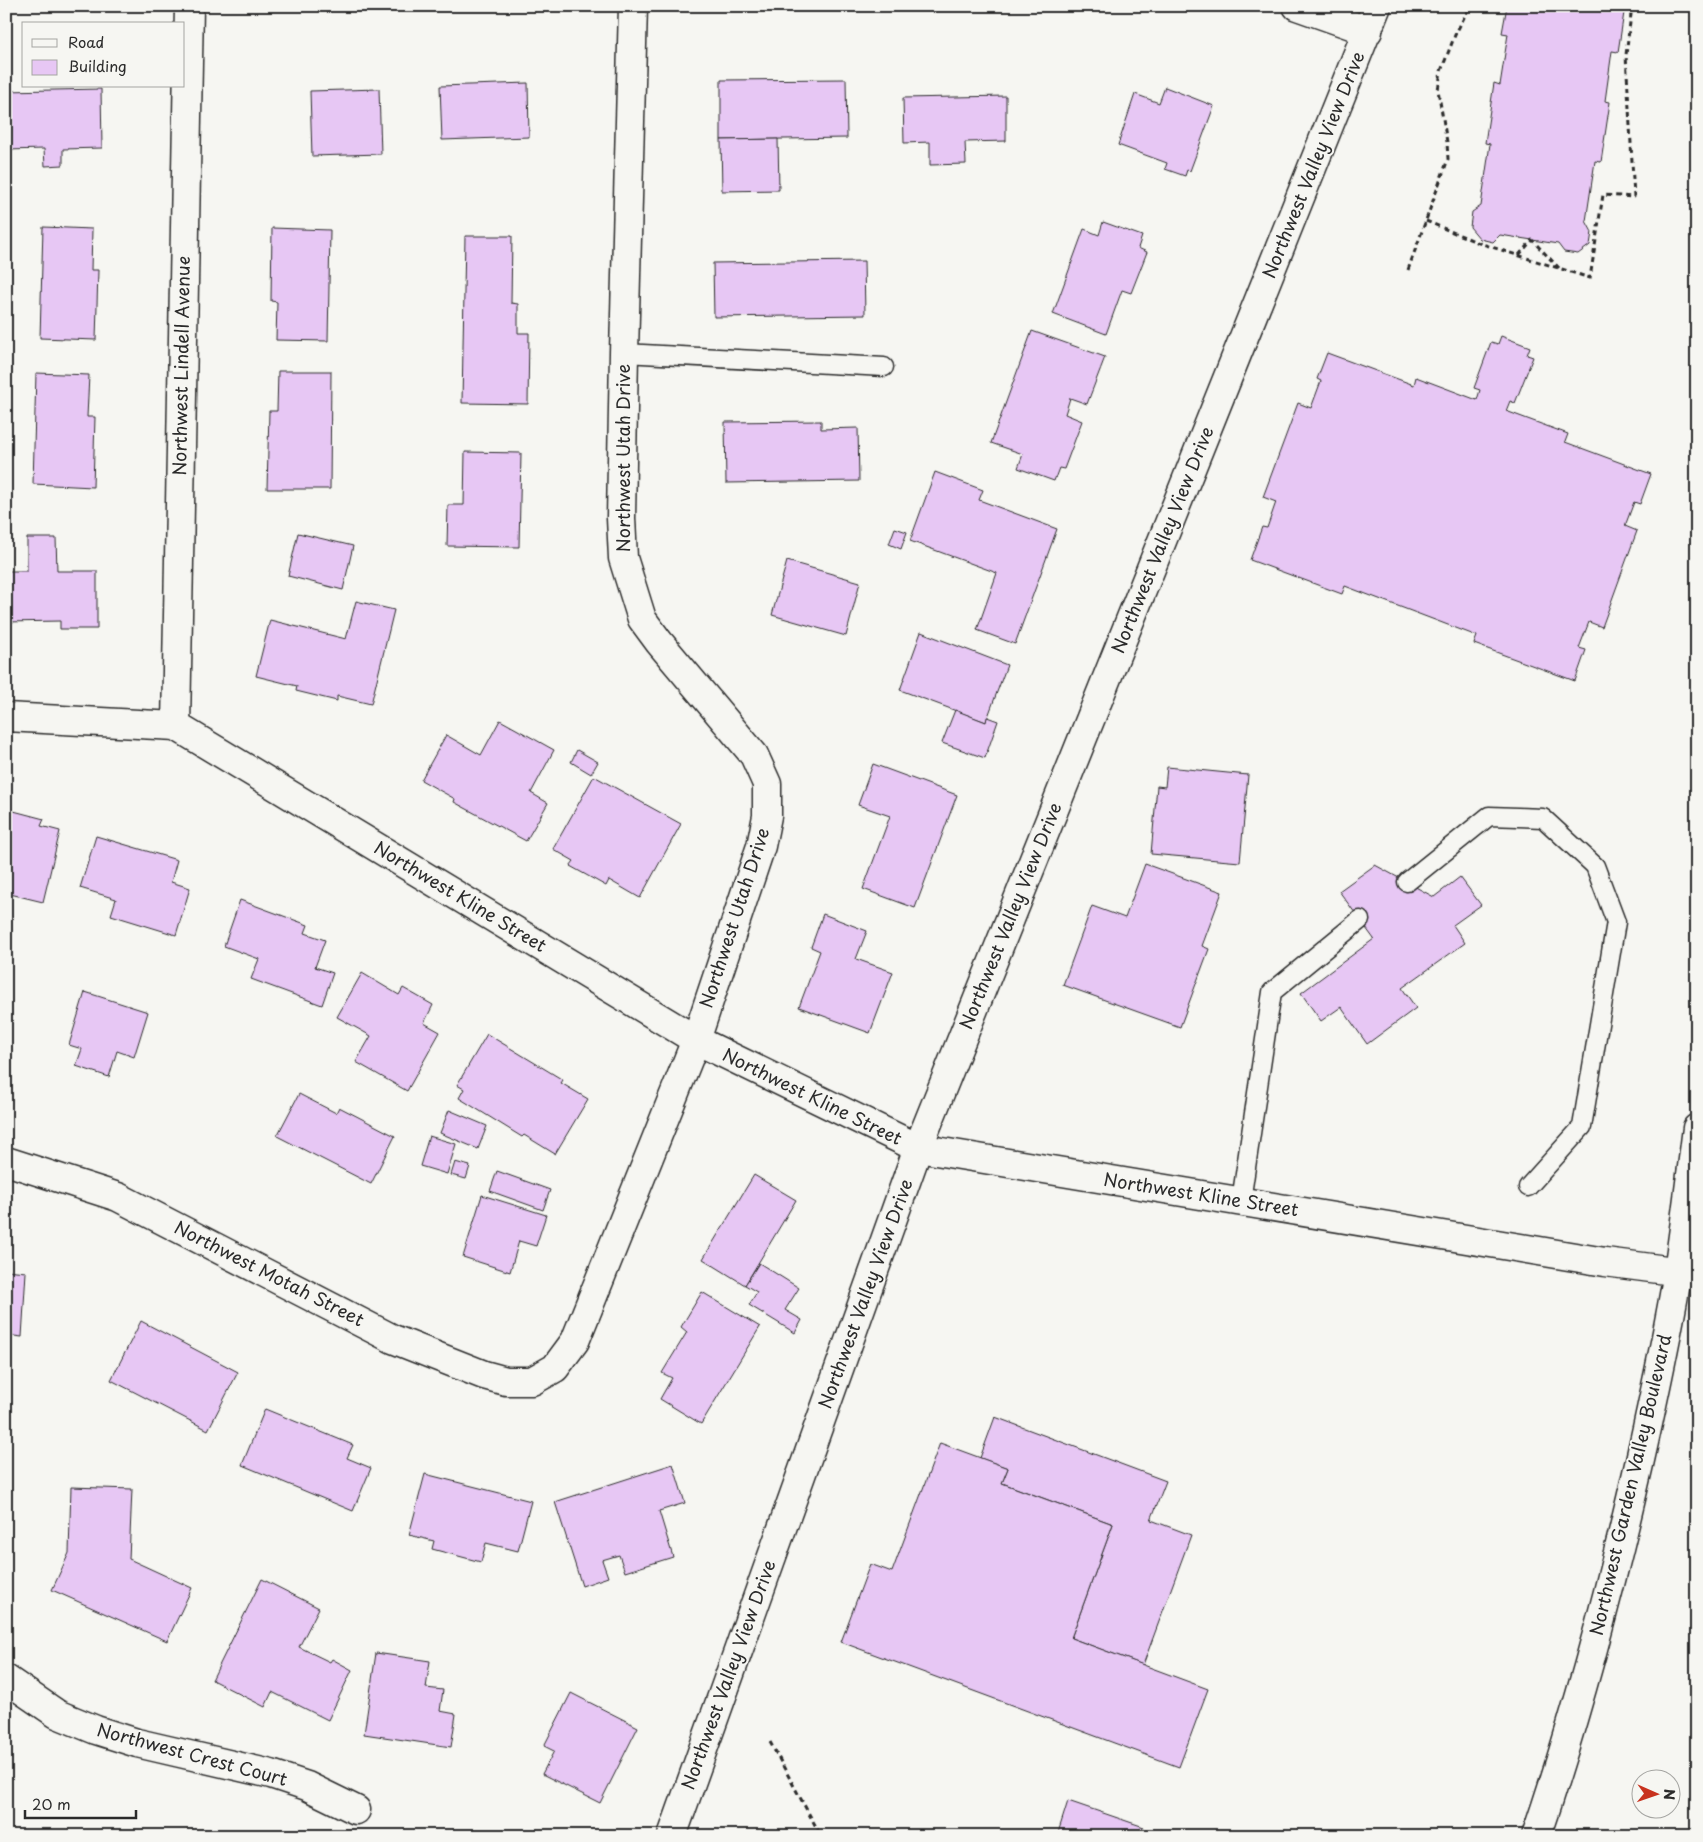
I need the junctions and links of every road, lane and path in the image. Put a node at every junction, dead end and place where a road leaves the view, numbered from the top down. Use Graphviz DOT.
graph roads {
  1 [pos="189,6"];
  2 [pos="633,6"];
  3 [pos="1297,6"];
  4 [pos="1470,6"];
  5 [pos="1632,6"];
  6 [pos="1372,19"];
  7 [pos="1426,221"];
  8 [pos="1519,255"];
  9 [pos="1559,268"];
  10 [pos="1408,270"];
  11 [pos="624,353"];
  12 [pos="884,367"];
  13 [pos="6,717"];
  14 [pos="176,726"];
  15 [pos="1407,882"];
  16 [pos="1360,920"];
  17 [pos="696,1040"];
  18 [pos="1697,1128"];
  19 [pos="918,1148"];
  20 [pos="6,1161"];
  21 [pos="1528,1187"];
  22 [pos="1241,1201"];
  23 [pos="1687,1273"];
  24 [pos="532,1381"];
  25 [pos="6,1679"];
  26 [pos="770,1742"];
  27 [pos="356,1810"];
  28 [pos="672,1836"];
  29 [pos="821,1836"];
  30 [pos="1536,1836"];
  1 -- 14 [label="street, Northwest Lindell Avenue"];
  2 -- 11 [label="street, Northwest Utah Drive"];
  3 -- 6 [label="street"];
  4 -- 7 [label="path"];
  5 -- 9 [label="path"];
  6 -- 19 [label="street, Northwest Valley View Drive"];
  7 -- 8 [label="path"];
  7 -- 10 [label="path"];
  8 -- 9 [label="path"];
  8 -- 9 [label="path"];
  11 -- 12 [label="lane"];
  11 -- 17 [label="street, Northwest Utah Drive"];
  13 -- 14 [label="street, Northwest Kline Street"];
  14 -- 17 [label="street, Northwest Kline Street"];
  15 -- 21 [label="lane"];
  16 -- 22 [label="lane"];
  17 -- 19 [label="street, Northwest Kline Street"];
  17 -- 24 [label="street, Northwest Utah Drive"];
  18 -- 23 [label="street, Northwest Garden Valley Boulevard"];
  19 -- 22 [label="street, Northwest Kline Street"];
  19 -- 28 [label="street, Northwest Valley View Drive"];
  20 -- 24 [label="street, Northwest Motah Street"];
  22 -- 23 [label="street, Northwest Kline Street"];
  23 -- 30 [label="street, Northwest Garden Valley Boulevard"];
  25 -- 27 [label="street, Northwest Crest Court"];
  26 -- 29 [label="path"];
}
